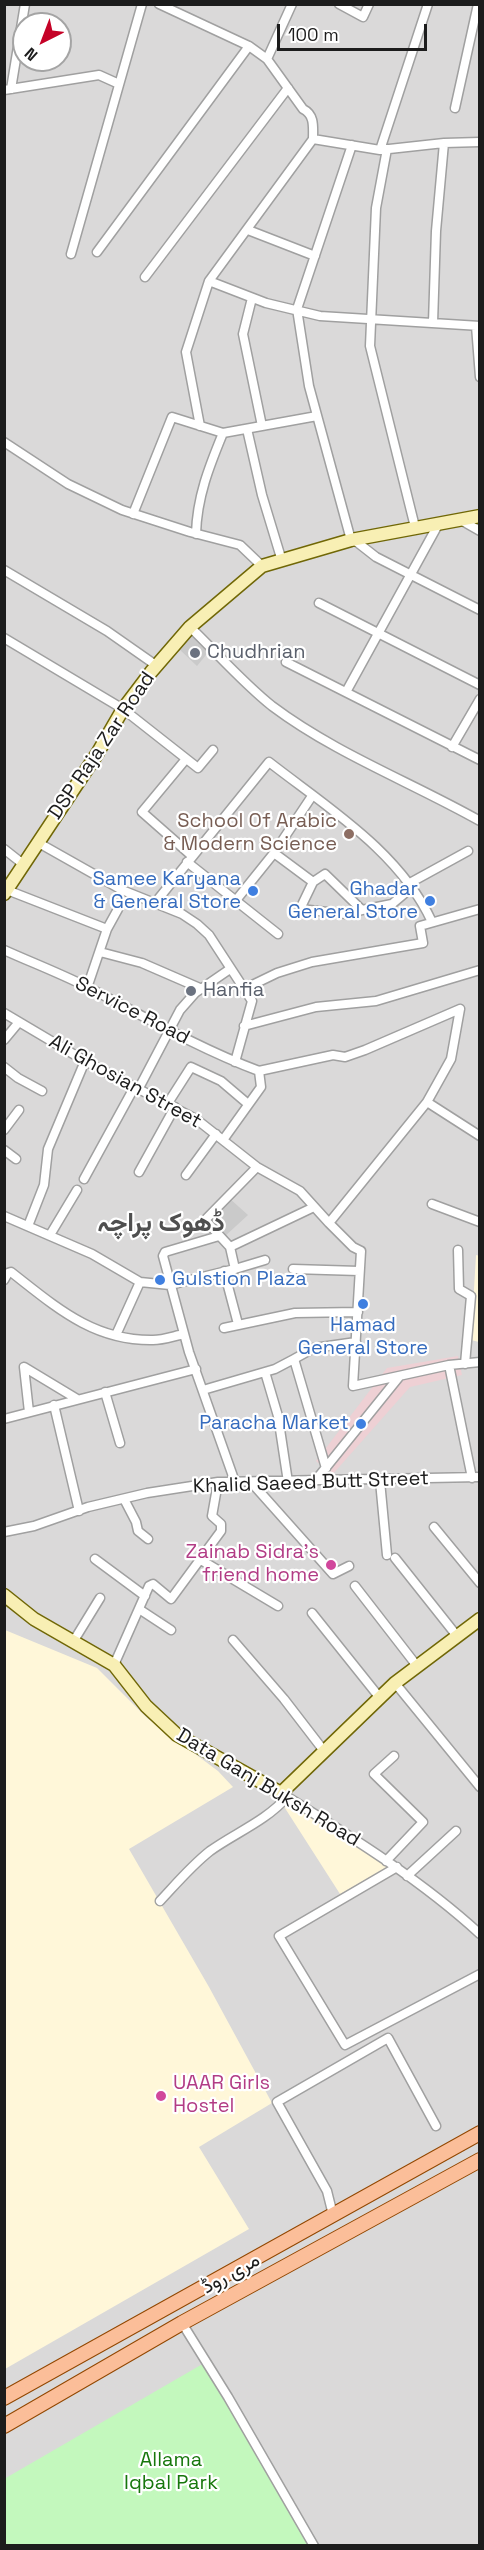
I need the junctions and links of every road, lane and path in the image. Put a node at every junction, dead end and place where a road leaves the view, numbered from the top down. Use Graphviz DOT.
graph roads {
  1 [pos="25,4"];
  2 [pos="142,4"];
  3 [pos="159,4"];
  4 [pos="292,4"];
  5 [pos="339,4"];
  6 [pos="369,4"];
  7 [pos="428,4"];
  8 [pos="478,4"];
  9 [pos="249,46"];
  10 [pos="267,59"];
  11 [pos="119,84"];
  12 [pos="288,88"];
  13 [pos="8,90"];
  14 [pos="455,108"];
  15 [pos="313,139"];
  16 [pos="480,142"];
  17 [pos="444,143"];
  18 [pos="352,145"];
  19 [pos="384,149"];
  20 [pos="248,230"];
  21 [pos="98,252"];
  22 [pos="71,254"];
  23 [pos="315,256"];
  24 [pos="145,277"];
  25 [pos="209,281"];
  26 [pos="252,298"];
  27 [pos="297,309"];
  28 [pos="372,319"];
  29 [pos="433,323"];
  30 [pos="478,326"];
  31 [pos="480,377"];
  32 [pos="317,416"];
  33 [pos="200,426"];
  34 [pos="262,426"];
  35 [pos="247,429"];
  36 [pos="223,434"];
  37 [pos="4,442"];
  38 [pos="133,514"];
  39 [pos="480,516"];
  40 [pos="459,519"];
  41 [pos="439,523"];
  42 [pos="415,527"];
  43 [pos="480,531"];
  44 [pos="195,534"];
  45 [pos="352,539"];
  46 [pos="282,561"];
  47 [pos="262,566"];
  48 [pos="4,570"];
  49 [pos="411,575"];
  50 [pos="319,603"];
  51 [pos="480,610"];
  52 [pos="190,627"];
  53 [pos="380,633"];
  54 [pos="4,638"];
  55 [pos="286,662"];
  56 [pos="157,666"];
  57 [pos="480,685"];
  58 [pos="346,692"];
  59 [pos="480,699"];
  60 [pos="123,709"];
  61 [pos="452,747"];
  62 [pos="213,750"];
  63 [pos="186,759"];
  64 [pos="480,760"];
  65 [pos="312,796"];
  66 [pos="480,821"];
  67 [pos="37,842"];
  68 [pos="4,849"];
  69 [pos="468,851"];
  70 [pos="274,853"];
  71 [pos="190,859"];
  72 [pos="23,864"];
  73 [pos="314,882"];
  74 [pos="410,886"];
  75 [pos="6,892"];
  76 [pos="237,899"];
  77 [pos="155,903"];
  78 [pos="118,909"];
  79 [pos="480,909"];
  80 [pos="362,910"];
  81 [pos="432,922"];
  82 [pos="107,929"];
  83 [pos="278,934"];
  84 [pos="4,950"];
  85 [pos="100,952"];
  86 [pos="230,969"];
  87 [pos="480,970"];
  88 [pos="87,988"];
  89 [pos="202,989"];
  90 [pos="244,989"];
  91 [pos="4,1013"];
  92 [pos="19,1022"];
  93 [pos="244,1026"];
  94 [pos="169,1029"];
  95 [pos="4,1040"];
  96 [pos="85,1061"];
  97 [pos="235,1062"];
  98 [pos="4,1067"];
  99 [pos="259,1071"];
  100 [pos="137,1087"];
  101 [pos="42,1091"];
  102 [pos="427,1102"];
  103 [pos="248,1104"];
  104 [pos="172,1105"];
  105 [pos="19,1110"];
  106 [pos="4,1130"];
  107 [pos="480,1136"];
  108 [pos="220,1137"];
  109 [pos="4,1150"];
  110 [pos="16,1159"];
  111 [pos="257,1167"];
  112 [pos="139,1172"];
  113 [pos="186,1176"];
  114 [pos="84,1179"];
  115 [pos="77,1190"];
  116 [pos="432,1204"];
  117 [pos="314,1207"];
  118 [pos="4,1216"];
  119 [pos="480,1222"];
  120 [pos="328,1223"];
  121 [pos="28,1226"];
  122 [pos="50,1235"];
  123 [pos="219,1236"];
  124 [pos="230,1247"];
  125 [pos="458,1250"];
  126 [pos="265,1260"];
  127 [pos="235,1269"];
  128 [pos="293,1269"];
  129 [pos="224,1270"];
  130 [pos="359,1271"];
  131 [pos="4,1280"];
  132 [pos="140,1282"];
  133 [pos="170,1286"];
  134 [pos="357,1312"];
  135 [pos="238,1324"];
  136 [pos="224,1328"];
  137 [pos="184,1334"];
  138 [pos="116,1335"];
  139 [pos="356,1342"];
  140 [pos="294,1359"];
  141 [pos="480,1362"];
  142 [pos="465,1364"];
  143 [pos="449,1365"];
  144 [pos="196,1369"];
  145 [pos="265,1372"];
  146 [pos="399,1377"];
  147 [pos="203,1390"];
  148 [pos="105,1392"];
  149 [pos="76,1399"];
  150 [pos="54,1405"];
  151 [pos="29,1412"];
  152 [pos="4,1419"];
  153 [pos="120,1443"];
  154 [pos="326,1468"];
  155 [pos="476,1478"];
  156 [pos="315,1481"];
  157 [pos="380,1481"];
  158 [pos="218,1482"];
  159 [pos="235,1482"];
  160 [pos="251,1482"];
  161 [pos="288,1482"];
  162 [pos="124,1499"];
  163 [pos="79,1510"];
  164 [pos="434,1527"];
  165 [pos="4,1533"];
  166 [pos="148,1539"];
  167 [pos="95,1559"];
  168 [pos="201,1560"];
  169 [pos="349,1566"];
  170 [pos="480,1583"];
  171 [pos="355,1586"];
  172 [pos="4,1595"];
  173 [pos="145,1596"];
  174 [pos="100,1598"];
  175 [pos="278,1606"];
  176 [pos="139,1609"];
  177 [pos="312,1613"];
  178 [pos="480,1619"];
  179 [pos="171,1630"];
  180 [pos="457,1636"];
  181 [pos="233,1640"];
  182 [pos="73,1642"];
  183 [pos="114,1665"];
  184 [pos="417,1666"];
  185 [pos="395,1683"];
  186 [pos="380,1698"];
  187 [pos="324,1751"];
  188 [pos="394,1756"];
  189 [pos="480,1787"];
  190 [pos="284,1795"];
  191 [pos="456,1832"];
  192 [pos="386,1861"];
  193 [pos="397,1867"];
  194 [pos="407,1876"];
  195 [pos="160,1901"];
  196 [pos="480,1935"];
  197 [pos="480,1974"];
  198 [pos="436,2126"];
  199 [pos="480,2133"];
  200 [pos="480,2160"];
  201 [pos="333,2215"];
  202 [pos="182,2324"];
  203 [pos="4,2398"];
  204 [pos="4,2426"];
  205 [pos="314,2546"];
  1 -- 13 [label="street"];
  2 -- 11 [label="street"];
  3 -- 9 [label="street"];
  4 -- 10 [label="street"];
  5 -- 6 [label="street"];
  7 -- 19 [label="street"];
  8 -- 14 [label="street"];
  9 -- 10 [label="street"];
  9 -- 21 [label="street"];
  10 -- 12 [label="street"];
  11 -- 13 [label="street"];
  11 -- 22 [label="street"];
  12 -- 15 [label="street"];
  12 -- 24 [label="street"];
  15 -- 18 [label="street"];
  15 -- 20 [label="street"];
  16 -- 17 [label="street"];
  17 -- 19 [label="street"];
  17 -- 29 [label="street"];
  18 -- 19 [label="street"];
  18 -- 23 [label="street"];
  19 -- 28 [label="street"];
  20 -- 23 [label="street"];
  20 -- 25 [label="street"];
  23 -- 27 [label="street"];
  25 -- 26 [label="street"];
  25 -- 33 [label="street"];
  26 -- 27 [label="street"];
  26 -- 34 [label="street"];
  27 -- 28 [label="street"];
  27 -- 32 [label="street"];
  28 -- 29 [label="street"];
  28 -- 42 [label="street"];
  29 -- 30 [label="street"];
  30 -- 31 [label="street"];
  32 -- 34 [label="street"];
  32 -- 45 [label="street"];
  33 -- 36 [label="street"];
  33 -- 38 [label="street"];
  34 -- 35 [label="street"];
  35 -- 36 [label="street"];
  35 -- 46 [label="street"];
  36 -- 44 [label="street"];
  37 -- 38 [label="street"];
  38 -- 44 [label="street"];
  39 -- 40 [label="street, DSP Raja Zar Road"];
  40 -- 41 [label="street, DSP Raja Zar Road"];
  40 -- 43 [label="street"];
  41 -- 42 [label="street, DSP Raja Zar Road"];
  41 -- 49 [label="street"];
  42 -- 45 [label="street, DSP Raja Zar Road"];
  44 -- 47 [label="street"];
  45 -- 46 [label="street, DSP Raja Zar Road"];
  45 -- 49 [label="street"];
  46 -- 47 [label="street, DSP Raja Zar Road"];
  47 -- 52 [label="street, DSP Raja Zar Road"];
  48 -- 56 [label="street"];
  49 -- 51 [label="street"];
  49 -- 53 [label="street"];
  50 -- 53 [label="street"];
  52 -- 56 [label="street, DSP Raja Zar Road"];
  52 -- 66 [label="street"];
  53 -- 57 [label="street"];
  53 -- 58 [label="street"];
  54 -- 60 [label="street"];
  55 -- 58 [label="street"];
  56 -- 60 [label="street, DSP Raja Zar Road"];
  58 -- 61 [label="street"];
  59 -- 61 [label="street"];
  60 -- 63 [label="street"];
  60 -- 67 [label="street, DSP Raja Zar Road"];
  61 -- 64 [label="street"];
  62 -- 63 [label="street"];
  63 -- 71 [label="street"];
  65 -- 70 [label="street"];
  65 -- 71 [label="street"];
  65 -- 74 [label="street"];
  67 -- 72 [label="street, DSP Raja Zar Road"];
  67 -- 77 [label="street"];
  68 -- 72 [label="street"];
  69 -- 74 [label="street"];
  70 -- 73 [label="street"];
  70 -- 76 [label="street"];
  71 -- 76 [label="street"];
  71 -- 77 [label="street"];
  72 -- 75 [label="street, DSP Raja Zar Road"];
  73 -- 80 [label="street"];
  73 -- 80 [label="street"];
  74 -- 80 [label="street"];
  74 -- 81 [label="street"];
  75 -- 82 [label="street"];
  76 -- 83 [label="street"];
  77 -- 86 [label="street"];
  78 -- 82 [label="street"];
  79 -- 81 [label="street"];
  81 -- 90 [label="street"];
  82 -- 85 [label="street"];
  84 -- 88 [label="street, Service Road"];
  85 -- 88 [label="street"];
  85 -- 89 [label="street"];
  86 -- 89 [label="street"];
  86 -- 90 [label="street"];
  87 -- 93 [label="street"];
  88 -- 94 [label="street, Service Road"];
  89 -- 94 [label="street"];
  90 -- 93 [label="street"];
  91 -- 92 [label="street, Ali Ghosian Street"];
  92 -- 95 [label="street"];
  92 -- 96 [label="street, Ali Ghosian Street"];
  93 -- 97 [label="street"];
  94 -- 97 [label="street, Service Road"];
  94 -- 100 [label="street"];
  96 -- 100 [label="street, Ali Ghosian Street"];
  96 -- 121 [label="street"];
  97 -- 99 [label="street, Service Road"];
  98 -- 101 [label="street"];
  99 -- 102 [label="street"];
  99 -- 103 [label="street"];
  100 -- 104 [label="street, Ali Ghosian Street"];
  100 -- 114 [label="street"];
  102 -- 107 [label="street"];
  102 -- 120 [label="street"];
  103 -- 104 [label="street"];
  103 -- 108 [label="street"];
  104 -- 108 [label="street, Ali Ghosian Street"];
  104 -- 112 [label="street"];
  105 -- 106 [label="street"];
  108 -- 111 [label="street, Ali Ghosian Street"];
  108 -- 113 [label="street"];
  109 -- 110 [label="street"];
  111 -- 117 [label="street, Ali Ghosian Street"];
  111 -- 123 [label="street"];
  115 -- 122 [label="street"];
  116 -- 119 [label="street"];
  117 -- 120 [label="street, Ali Ghosian Street"];
  117 -- 124 [label="street"];
  118 -- 121 [label="street"];
  120 -- 130 [label="street, Ali Ghosian Street"];
  121 -- 122 [label="street"];
  122 -- 132 [label="street"];
  123 -- 124 [label="street"];
  123 -- 133 [label="street"];
  124 -- 127 [label="street"];
  125 -- 142 [label="street"];
  126 -- 127 [label="street"];
  127 -- 129 [label="street"];
  128 -- 130 [label="street"];
  129 -- 133 [label="street"];
  129 -- 135 [label="street"];
  130 -- 134 [label="street, Ali Ghosian Street"];
  131 -- 138 [label="street"];
  132 -- 133 [label="street"];
  132 -- 138 [label="street"];
  133 -- 137 [label="street"];
  134 -- 135 [label="street"];
  134 -- 139 [label="street, Ali Ghosian Street"];
  135 -- 136 [label="street"];
  137 -- 138 [label="street"];
  137 -- 144 [label="street"];
  139 -- 140 [label="street"];
  139 -- 146 [label="street, Ali Ghosian Street"];
  140 -- 145 [label="street"];
  140 -- 154 [label="street"];
  141 -- 142 [label="street"];
  142 -- 143 [label="street"];
  143 -- 146 [label="street"];
  143 -- 155 [label="street"];
  144 -- 147 [label="street"];
  144 -- 148 [label="street"];
  145 -- 147 [label="street"];
  145 -- 161 [label="street"];
  146 -- 154 [label="street"];
  147 -- 159 [label="street"];
  148 -- 149 [label="street"];
  148 -- 153 [label="street"];
  149 -- 150 [label="street"];
  149 -- 151 [label="street"];
  150 -- 151 [label="street"];
  150 -- 163 [label="street"];
  151 -- 152 [label="street"];
  154 -- 156 [label="street"];
  155 -- 157 [label="street, Khalid Saeed Butt Street"];
  156 -- 157 [label="street, Khalid Saeed Butt Street"];
  156 -- 161 [label="street, Khalid Saeed Butt Street"];
  157 -- 180 [label="street"];
  158 -- 159 [label="street, Khalid Saeed Butt Street"];
  158 -- 162 [label="street, Khalid Saeed Butt Street"];
  158 -- 168 [label="street"];
  159 -- 160 [label="street, Khalid Saeed Butt Street"];
  160 -- 161 [label="street, Khalid Saeed Butt Street"];
  160 -- 169 [label="street"];
  162 -- 163 [label="street, Khalid Saeed Butt Street"];
  162 -- 166 [label="street"];
  163 -- 165 [label="street, Khalid Saeed Butt Street"];
  164 -- 170 [label="street"];
  167 -- 173 [label="street"];
  168 -- 173 [label="street"];
  168 -- 175 [label="street"];
  171 -- 184 [label="street"];
  172 -- 182 [label="street, Data Ganj Buksh Road"];
  173 -- 176 [label="street"];
  174 -- 182 [label="street"];
  176 -- 179 [label="street"];
  176 -- 183 [label="street"];
  177 -- 186 [label="street"];
  178 -- 180 [label="street"];
  180 -- 184 [label="street"];
  181 -- 187 [label="street"];
  182 -- 183 [label="street, Data Ganj Buksh Road"];
  183 -- 190 [label="street, Data Ganj Buksh Road"];
  184 -- 185 [label="street"];
  185 -- 186 [label="street"];
  185 -- 189 [label="street"];
  186 -- 187 [label="street"];
  187 -- 190 [label="street"];
  188 -- 192 [label="street"];
  190 -- 192 [label="street, Data Ganj Buksh Road"];
  190 -- 195 [label="street"];
  191 -- 194 [label="street"];
  192 -- 193 [label="street, Data Ganj Buksh Road"];
  193 -- 194 [label="street, Data Ganj Buksh Road"];
  193 -- 197 [label="street"];
  194 -- 196 [label="street, Data Ganj Buksh Road"];
  198 -- 201 [label="street"];
  199 -- 201 [label="main road, مری روڈ"];
  200 -- 202 [label="main road, مری روڈ"];
  201 -- 203 [label="main road, مری روڈ"];
  202 -- 204 [label="main road, مری روڈ"];
  202 -- 205 [label="street"];
}
